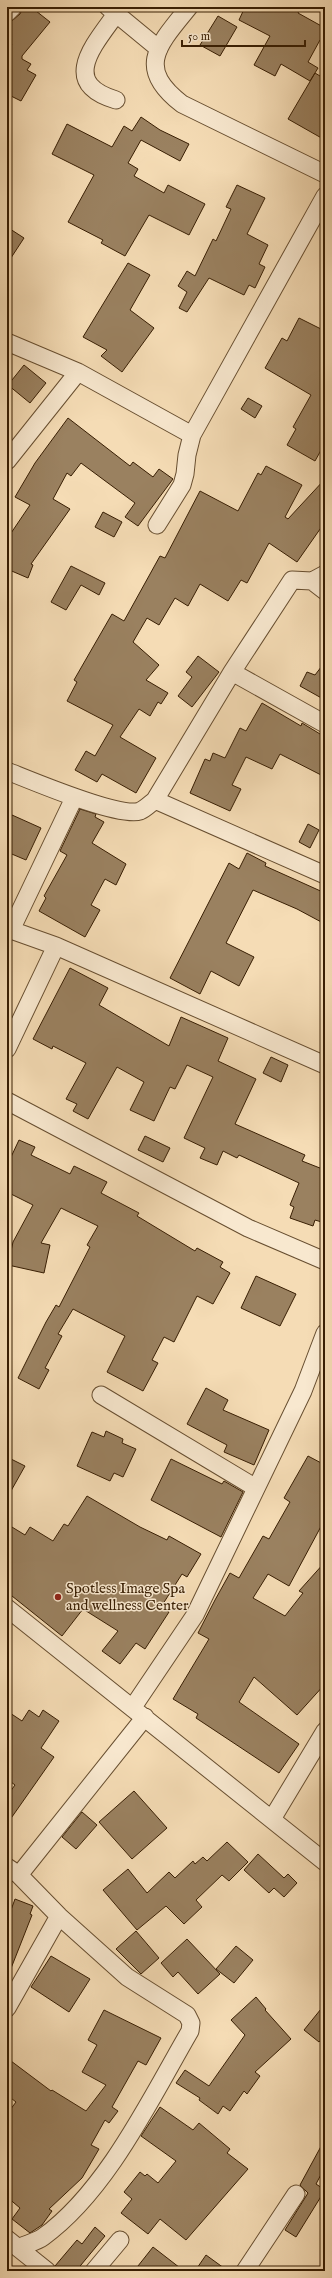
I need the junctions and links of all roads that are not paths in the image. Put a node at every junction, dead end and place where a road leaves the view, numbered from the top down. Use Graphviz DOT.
graph roads {
  1 [pos="13,7"];
  2 [pos="189,7"];
  3 [pos="112,10"];
  4 [pos="7,13"];
  5 [pos="159,48"];
  6 [pos="116,100"];
  7 [pos="325,174"];
  8 [pos="325,196"];
  9 [pos="7,342"];
  10 [pos="78,372"];
  11 [pos="192,435"];
  12 [pos="7,461"];
  13 [pos="157,526"];
  14 [pos="321,582"];
  15 [pos="232,672"];
  16 [pos="325,724"];
  17 [pos="7,771"];
  18 [pos="74,798"];
  19 [pos="155,800"];
  20 [pos="325,875"];
  21 [pos="9,930"];
  22 [pos="56,946"];
  23 [pos="7,1048"];
  24 [pos="325,1065"];
  25 [pos="7,1101"];
  26 [pos="325,1261"];
  27 [pos="325,1333"];
  28 [pos="101,1395"];
  29 [pos="256,1488"];
  30 [pos="7,1608"];
  31 [pos="139,1712"];
  32 [pos="325,1731"];
  33 [pos="272,1819"];
  34 [pos="325,1862"];
  35 [pos="13,1871"];
  36 [pos="59,1916"];
  37 [pos="7,2008"];
  38 [pos="296,2194"];
  39 [pos="120,2240"];
  40 [pos="13,2243"];
  41 [pos="47,2271"];
  42 [pos="94,2271"];
  43 [pos="245,2271"];
  1 -- 4 [label="street"];
  2 -- 5 [label="street"];
  3 -- 5 [label="street"];
  3 -- 6 [label="street"];
  5 -- 7 [label="street"];
  8 -- 11 [label="street"];
  9 -- 10 [label="street"];
  10 -- 11 [label="street"];
  10 -- 12 [label="street"];
  11 -- 13 [label="street"];
  14 -- 15 [label="street"];
  15 -- 16 [label="street"];
  15 -- 19 [label="street"];
  17 -- 18 [label="street"];
  18 -- 19 [label="street"];
  18 -- 21 [label="street"];
  19 -- 20 [label="street"];
  21 -- 22 [label="street"];
  22 -- 23 [label="street"];
  22 -- 24 [label="street"];
  25 -- 26 [label="street"];
  27 -- 29 [label="street"];
  28 -- 29 [label="street"];
  29 -- 31 [label="street"];
  30 -- 31 [label="street"];
  31 -- 33 [label="street"];
  31 -- 35 [label="street"];
  32 -- 33 [label="street"];
  33 -- 34 [label="street"];
  35 -- 36 [label="street"];
  36 -- 37 [label="street"];
  36 -- 40 [label="street"];
  38 -- 43 [label="street"];
  39 -- 42 [label="street"];
  40 -- 41 [label="street"];
}
